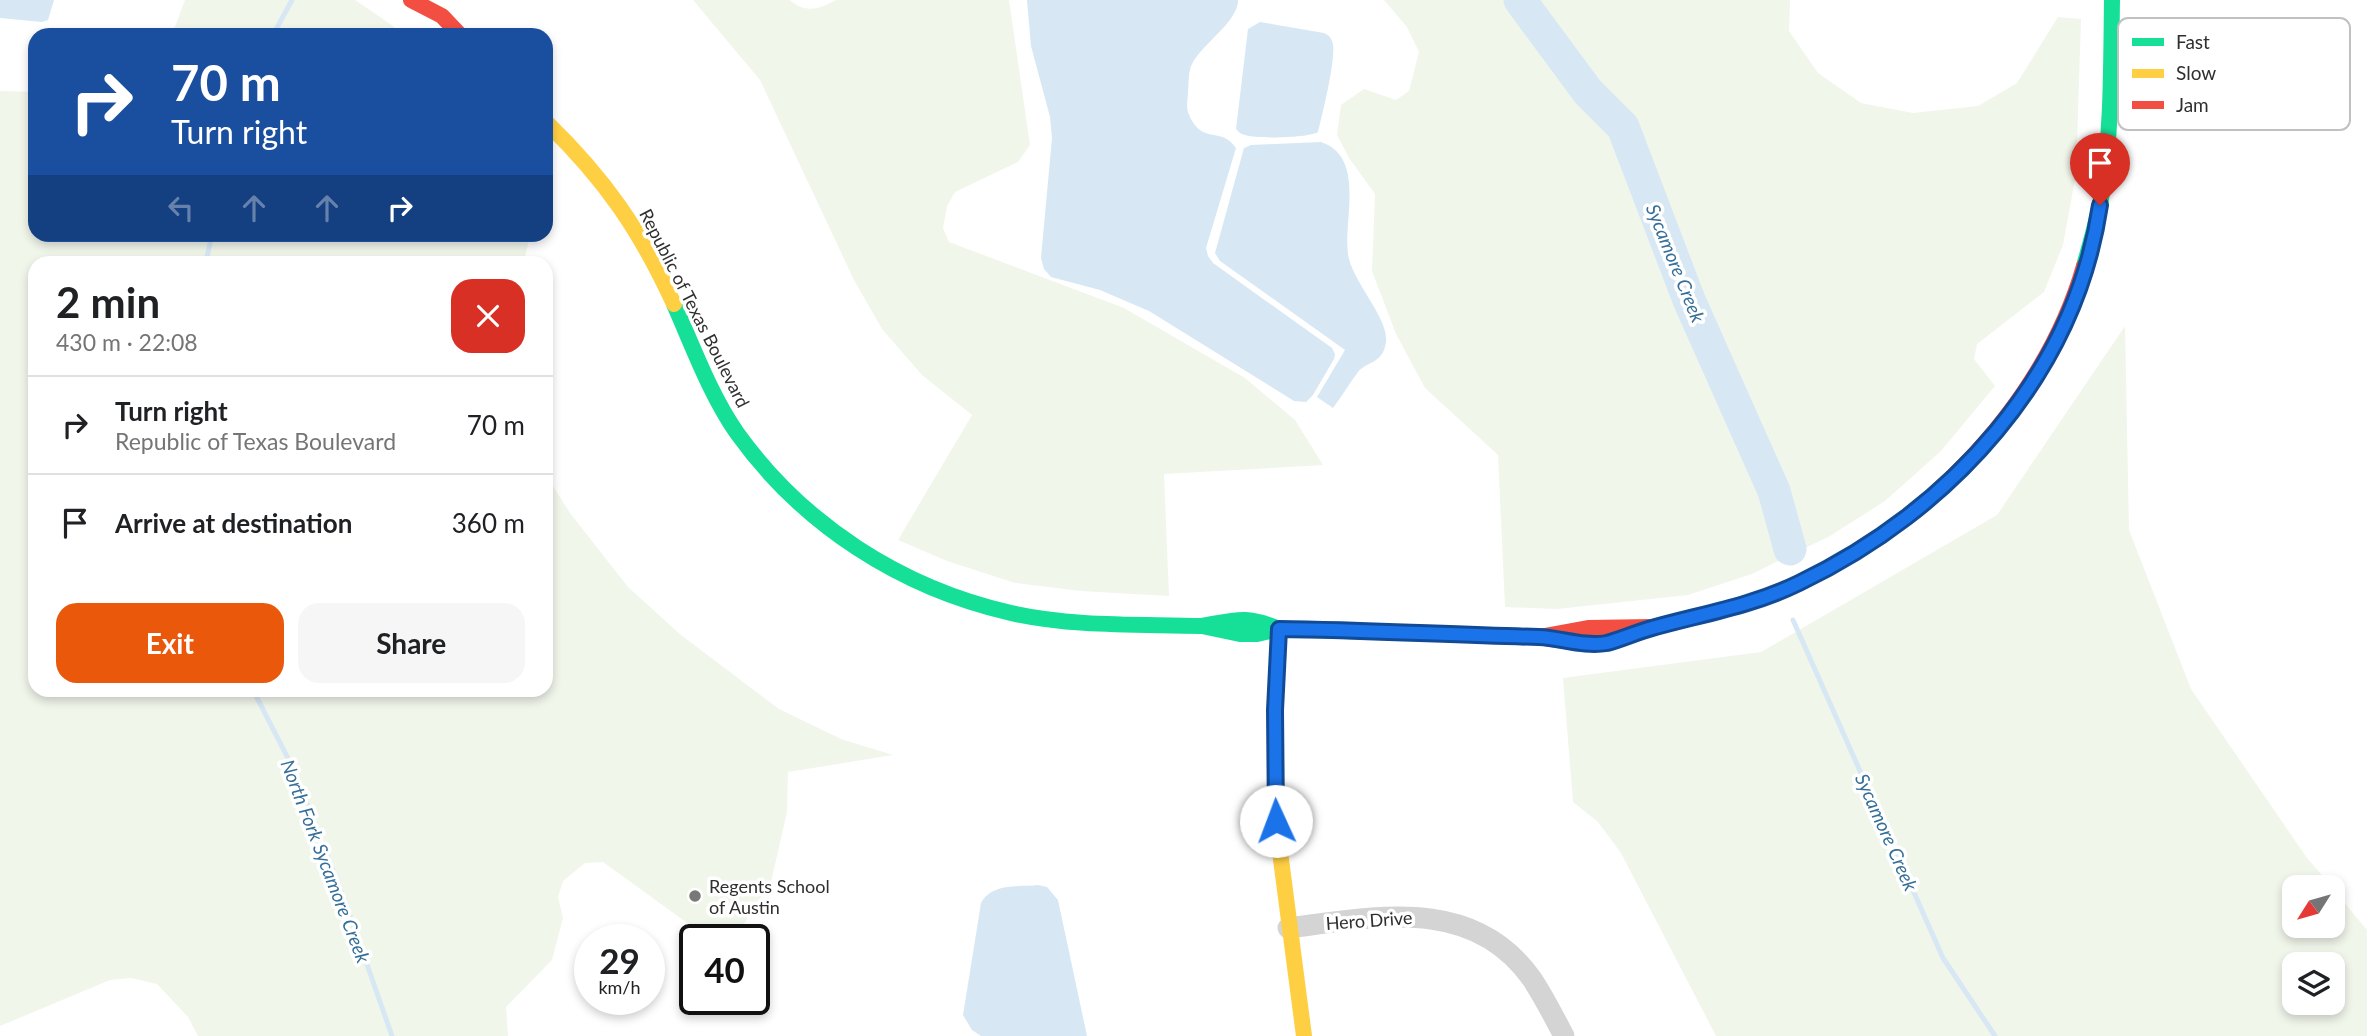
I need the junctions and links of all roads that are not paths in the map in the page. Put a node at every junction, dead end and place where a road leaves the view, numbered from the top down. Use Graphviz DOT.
graph roads {
  1 [pos="405,0"];
  2 [pos="411,0"];
  3 [pos="2112,0"];
  4 [pos="430,28"];
  5 [pos="453,28"];
  6 [pos="553,129"];
  7 [pos="1279,629"];
  8 [pos="1288,928"];
  9 [pos="1304,1036"];
  10 [pos="1564,1036"];
  1 -- 4 [label="street"];
  2 -- 5 [label="street"];
  3 -- 7 [label="street, Republic of Texas Boulevard"];
  6 -- 7 [label="street, Republic of Texas Boulevard"];
  7 -- 8 [label="street"];
  8 -- 9 [label="street"];
  8 -- 10 [label="street, Hero Drive"];
}
